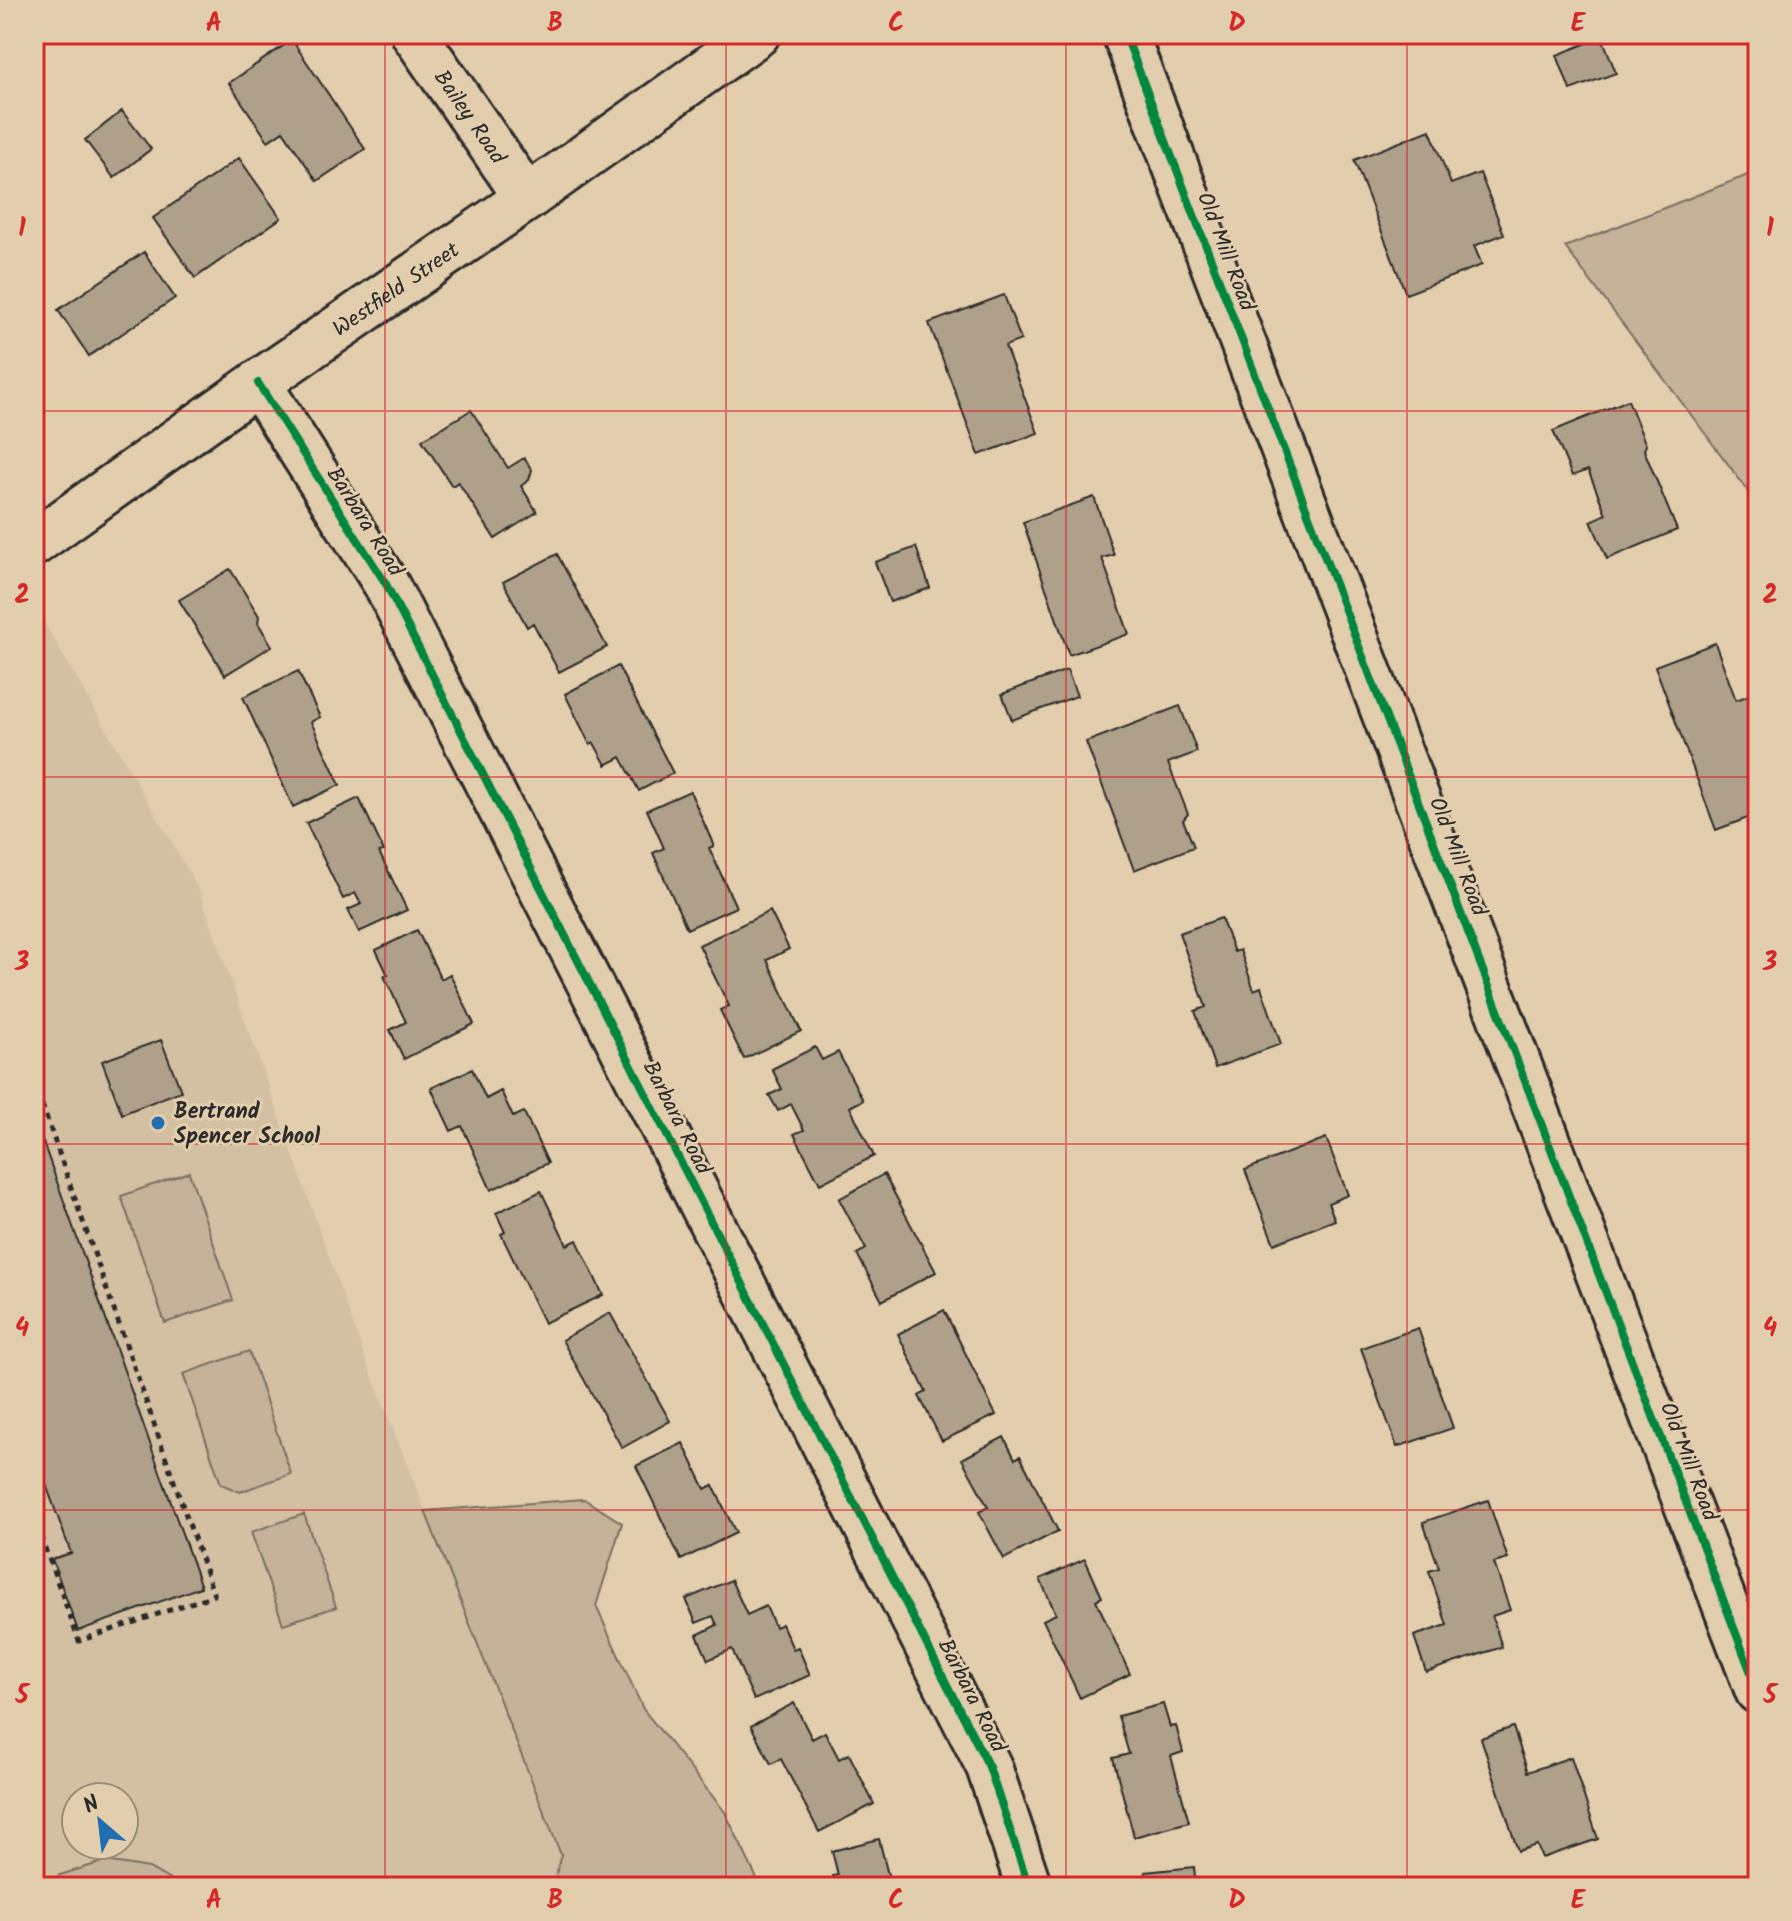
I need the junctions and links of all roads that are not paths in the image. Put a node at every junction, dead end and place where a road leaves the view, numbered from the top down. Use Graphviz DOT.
graph roads {
  1 [pos="414,34"];
  2 [pos="757,34"];
  3 [pos="1125,34"];
  4 [pos="527,198"];
  5 [pos="258,383"];
  6 [pos="34,543"];
  7 [pos="1758,1691"];
  8 [pos="1029,1887"];
  1 -- 4 [label="street, Bailey Road"];
  2 -- 4 [label="street, Westfield Street"];
  3 -- 7 [label="street, Old Mill Road"];
  4 -- 5 [label="street, Westfield Street"];
  5 -- 6 [label="street, Westfield Street"];
  5 -- 8 [label="street, Barbara Road"];
}
